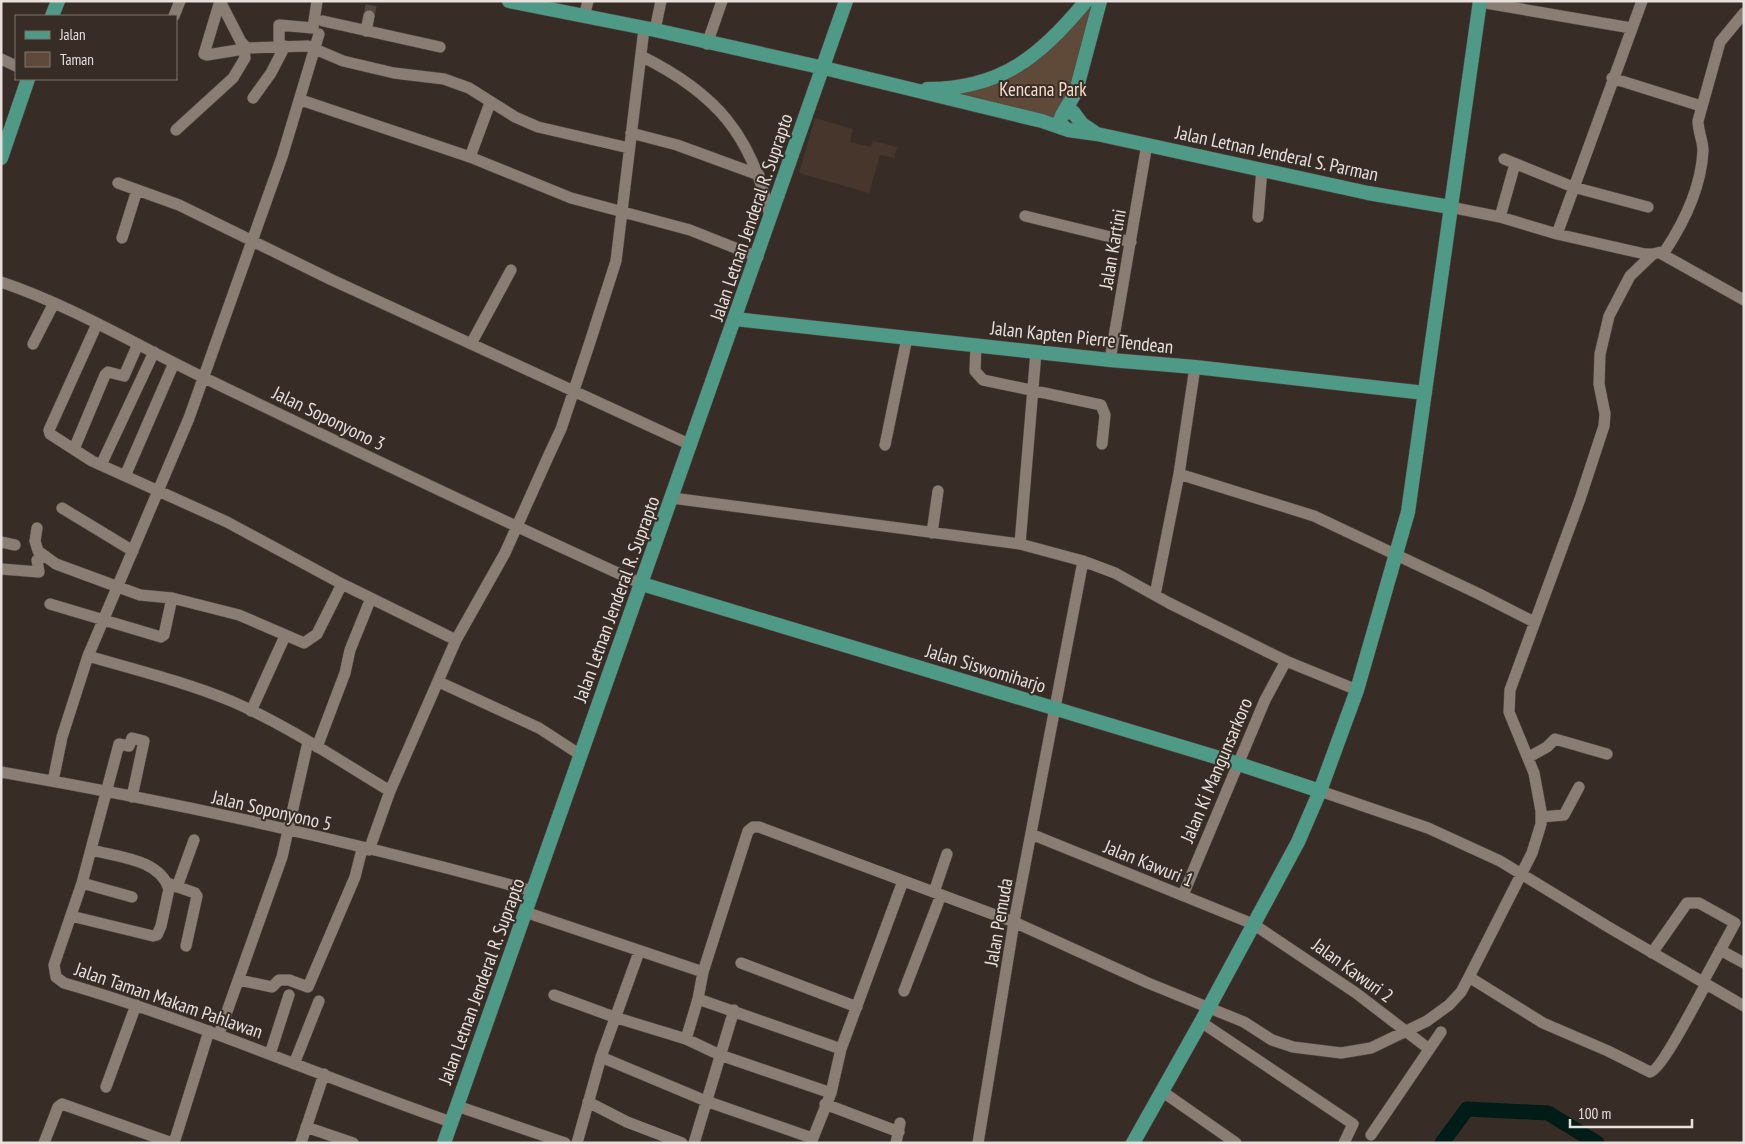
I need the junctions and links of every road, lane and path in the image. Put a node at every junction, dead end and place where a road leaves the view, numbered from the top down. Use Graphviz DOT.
graph roads {
  1 [pos="180,1"];
  2 [pos="220,1"];
  3 [pos="317,1"];
  4 [pos="509,1"];
  5 [pos="588,1"];
  6 [pos="661,1"];
  7 [pos="722,1"];
  8 [pos="846,1"];
  9 [pos="1086,1"];
  10 [pos="1100,1"];
  11 [pos="1479,1"];
  12 [pos="1642,1"];
  13 [pos="1744,13"];
  14 [pos="174,15"];
  15 [pos="369,16"];
  16 [pos="584,17"];
  17 [pos="323,21"];
  18 [pos="1631,28"];
  19 [pos="649,30"];
  20 [pos="366,31"];
  21 [pos="319,34"];
  22 [pos="708,44"];
  23 [pos="282,46"];
  24 [pos="440,47"];
  25 [pos="246,49"];
  26 [pos="315,50"];
  27 [pos="641,56"];
  28 [pos="1,59"];
  29 [pos="15,66"];
  30 [pos="824,68"];
  31 [pos="1612,78"];
  32 [pos="28,80"];
  33 [pos="904,88"];
  34 [pos="253,98"];
  35 [pos="301,100"];
  36 [pos="490,103"];
  37 [pos="1701,106"];
  38 [pos="1070,116"];
  39 [pos="1042,121"];
  40 [pos="6,127"];
  41 [pos="1066,129"];
  42 [pos="176,130"];
  43 [pos="631,133"];
  44 [pos="1097,134"];
  45 [pos="1147,144"];
  46 [pos="629,148"];
  47 [pos="470,157"];
  48 [pos="1,158"];
  49 [pos="1262,170"];
  50 [pos="759,175"];
  51 [pos="118,183"];
  52 [pos="1573,187"];
  53 [pos="137,190"];
  54 [pos="1450,207"];
  55 [pos="1648,207"];
  56 [pos="622,212"];
  57 [pos="1025,216"];
  58 [pos="1258,217"];
  59 [pos="1500,217"];
  60 [pos="770,219"];
  61 [pos="1557,234"];
  62 [pos="122,238"];
  63 [pos="253,240"];
  64 [pos="1131,242"];
  65 [pos="1657,253"];
  66 [pos="758,257"];
  67 [pos="511,270"];
  68 [pos="1,282"];
  69 [pos="1744,300"];
  70 [pos="54,303"];
  71 [pos="735,319"];
  72 [pos="97,324"];
  73 [pos="907,338"];
  74 [pos="472,342"];
  75 [pos="33,344"];
  76 [pos="138,344"];
  77 [pos="976,345"];
  78 [pos="154,352"];
  79 [pos="1036,352"];
  80 [pos="1110,360"];
  81 [pos="174,363"];
  82 [pos="1195,367"];
  83 [pos="202,377"];
  84 [pos="1032,391"];
  85 [pos="573,392"];
  86 [pos="1425,393"];
  87 [pos="1102,444"];
  88 [pos="691,445"];
  89 [pos="885,445"];
  90 [pos="74,449"];
  91 [pos="101,465"];
  92 [pos="1180,474"];
  93 [pos="125,476"];
  94 [pos="159,490"];
  95 [pos="938,491"];
  96 [pos="672,498"];
  97 [pos="62,508"];
  98 [pos="517,527"];
  99 [pos="37,528"];
  100 [pos="932,533"];
  101 [pos="1,542"];
  102 [pos="1020,544"];
  103 [pos="15,545"];
  104 [pos="133,551"];
  105 [pos="1397,554"];
  106 [pos="43,556"];
  107 [pos="1083,561"];
  108 [pos="1,569"];
  109 [pos="342,584"];
  110 [pos="642,584"];
  111 [pos="117,588"];
  112 [pos="1155,595"];
  113 [pos="172,598"];
  114 [pos="371,598"];
  115 [pos="50,604"];
  116 [pos="102,620"];
  117 [pos="1534,622"];
  118 [pos="285,636"];
  119 [pos="456,640"];
  120 [pos="88,656"];
  121 [pos="1286,662"];
  122 [pos="439,682"];
  123 [pos="1357,690"];
  124 [pos="1057,709"];
  125 [pos="251,711"];
  126 [pos="313,745"];
  127 [pos="579,754"];
  128 [pos="1607,754"];
  129 [pos="1529,757"];
  130 [pos="1239,764"];
  131 [pos="1,772"];
  132 [pos="53,781"];
  133 [pos="1579,787"];
  134 [pos="1320,791"];
  135 [pos="107,792"];
  136 [pos="390,792"];
  137 [pos="132,797"];
  138 [pos="1541,817"];
  139 [pos="288,831"];
  140 [pos="1031,834"];
  141 [pos="194,840"];
  142 [pos="366,849"];
  143 [pos="92,850"];
  144 [pos="947,854"];
  145 [pos="1520,874"];
  146 [pos="902,881"];
  147 [pos="82,882"];
  148 [pos="172,885"];
  149 [pos="534,891"];
  150 [pos="937,894"];
  151 [pos="1183,895"];
  152 [pos="132,897"];
  153 [pos="525,912"];
  154 [pos="71,916"];
  155 [pos="1014,922"];
  156 [pos="1253,924"];
  157 [pos="186,946"];
  158 [pos="1720,950"];
  159 [pos="639,952"];
  160 [pos="1652,953"];
  161 [pos="740,963"];
  162 [pos="1744,963"];
  163 [pos="703,972"];
  164 [pos="1469,977"];
  165 [pos="239,980"];
  166 [pos="1704,983"];
  167 [pos="904,991"];
  168 [pos="554,994"];
  169 [pos="289,995"];
  170 [pos="698,999"];
  171 [pos="319,1001"];
  172 [pos="136,1005"];
  173 [pos="1744,1006"];
  174 [pos="857,1008"];
  175 [pos="1209,1008"];
  176 [pos="734,1010"];
  177 [pos="614,1017"];
  178 [pos="1202,1022"];
  179 [pos="1406,1030"];
  180 [pos="214,1032"];
  181 [pos="1441,1032"];
  182 [pos="686,1039"];
  183 [pos="841,1049"];
  184 [pos="1429,1049"];
  185 [pos="270,1054"];
  186 [pos="720,1055"];
  187 [pos="600,1057"];
  188 [pos="294,1064"];
  189 [pos="324,1074"];
  190 [pos="106,1087"];
  191 [pos="1163,1092"];
  192 [pos="828,1099"];
  193 [pos="706,1101"];
  194 [pos="588,1102"];
  195 [pos="456,1106"];
  196 [pos="451,1122"];
  197 [pos="1354,1124"];
  198 [pos="306,1127"];
  199 [pos="898,1133"];
  200 [pos="811,1141"];
  201 [pos="44,1143"];
  202 [pos="173,1143"];
  203 [pos="301,1143"];
  204 [pos="353,1143"];
  205 [pos="444,1143"];
  206 [pos="564,1143"];
  207 [pos="577,1143"];
  208 [pos="682,1143"];
  209 [pos="694,1143"];
  210 [pos="978,1143"];
  211 [pos="1133,1143"];
  212 [pos="1236,1143"];
  213 [pos="1344,1143"];
  1 -- 14 [label="street"];
  2 -- 25 [label="street"];
  2 -- 25 [label="street"];
  3 -- 23 [label="street"];
  4 -- 16 [label="main road"];
  5 -- 16 [label="street"];
  6 -- 19 [label="street"];
  7 -- 22 [label="street"];
  8 -- 30 [label="main road, Jalan Letnan Jenderal R. Suprapto"];
  9 -- 33 [label="main road"];
  10 -- 38 [label="main road"];
  11 -- 18 [label="street"];
  11 -- 54 [label="main road"];
  12 -- 18 [label="street"];
  13 -- 37 [label="street"];
  15 -- 20 [label="street"];
  16 -- 19 [label="main road"];
  17 -- 20 [label="street"];
  18 -- 31 [label="street"];
  19 -- 22 [label="main road"];
  19 -- 27 [label="street"];
  20 -- 24 [label="street"];
  21 -- 26 [label="street"];
  22 -- 30 [label="main road"];
  23 -- 25 [label="street"];
  23 -- 26 [label="street"];
  23 -- 34 [label="street"];
  25 -- 42 [label="street"];
  26 -- 35 [label="street"];
  26 -- 36 [label="street"];
  27 -- 43 [label="street"];
  27 -- 50 [label="street"];
  28 -- 29 [label="street"];
  30 -- 33 [label="main road"];
  30 -- 60 [label="main road, Jalan Letnan Jenderal R. Suprapto"];
  31 -- 37 [label="street"];
  31 -- 52 [label="street"];
  32 -- 40 [label="main road"];
  33 -- 39 [label="main road"];
  35 -- 47 [label="street"];
  35 -- 63 [label="street"];
  36 -- 46 [label="street"];
  36 -- 47 [label="street"];
  37 -- 65 [label="street"];
  38 -- 39 [label="main road"];
  38 -- 41 [label="main road"];
  38 -- 44 [label="main road"];
  39 -- 41 [label="main road, Jalan Letnan Jenderal S. Parman"];
  40 -- 48 [label="main road"];
  41 -- 44 [label="main road, Jalan Letnan Jenderal S. Parman"];
  43 -- 46 [label="street"];
  43 -- 50 [label="street"];
  44 -- 45 [label="main road, Jalan Letnan Jenderal S. Parman"];
  45 -- 49 [label="main road, Jalan Letnan Jenderal S. Parman"];
  45 -- 64 [label="street, Jalan Kartini"];
  46 -- 56 [label="street"];
  47 -- 56 [label="street"];
  49 -- 54 [label="main road, Jalan Letnan Jenderal S. Parman"];
  49 -- 58 [label="street"];
  50 -- 60 [label="street"];
  51 -- 53 [label="street"];
  52 -- 55 [label="street"];
  52 -- 59 [label="street"];
  52 -- 61 [label="street"];
  53 -- 62 [label="street"];
  53 -- 63 [label="street"];
  54 -- 59 [label="street"];
  54 -- 86 [label="main road"];
  56 -- 66 [label="street"];
  56 -- 85 [label="street"];
  57 -- 64 [label="street"];
  59 -- 61 [label="street"];
  60 -- 66 [label="main road, Jalan Letnan Jenderal R. Suprapto"];
  61 -- 65 [label="street"];
  63 -- 74 [label="street"];
  63 -- 83 [label="street"];
  64 -- 80 [label="street, Jalan Kartini"];
  65 -- 69 [label="street"];
  65 -- 117 [label="street"];
  66 -- 71 [label="main road, Jalan Letnan Jenderal R. Suprapto"];
  67 -- 74 [label="street"];
  68 -- 70 [label="street, Jalan Soponyono 3"];
  70 -- 72 [label="street, Jalan Soponyono 3"];
  70 -- 75 [label="street"];
  71 -- 73 [label="main road, Jalan Kapten Pierre Tendean"];
  71 -- 88 [label="main road, Jalan Letnan Jenderal R. Suprapto"];
  72 -- 76 [label="street, Jalan Soponyono 3"];
  72 -- 90 [label="street"];
  73 -- 77 [label="main road, Jalan Kapten Pierre Tendean"];
  73 -- 89 [label="street"];
  74 -- 85 [label="street"];
  76 -- 78 [label="street, Jalan Soponyono 3"];
  76 -- 90 [label="street"];
  77 -- 79 [label="main road, Jalan Kapten Pierre Tendean"];
  77 -- 84 [label="street"];
  78 -- 81 [label="street, Jalan Soponyono 3"];
  78 -- 91 [label="street"];
  79 -- 80 [label="main road, Jalan Kapten Pierre Tendean"];
  79 -- 84 [label="street"];
  80 -- 82 [label="main road, Jalan Kapten Pierre Tendean"];
  81 -- 83 [label="street, Jalan Soponyono 3"];
  81 -- 93 [label="street"];
  82 -- 86 [label="main road, Jalan Kapten Pierre Tendean"];
  82 -- 92 [label="street"];
  83 -- 94 [label="street"];
  83 -- 98 [label="street, Jalan Soponyono 3"];
  84 -- 87 [label="street"];
  84 -- 102 [label="street"];
  85 -- 88 [label="street"];
  85 -- 98 [label="street"];
  86 -- 105 [label="main road"];
  88 -- 96 [label="main road, Jalan Letnan Jenderal R. Suprapto"];
  90 -- 91 [label="street"];
  91 -- 93 [label="street"];
  92 -- 105 [label="street"];
  92 -- 112 [label="street"];
  93 -- 94 [label="street"];
  94 -- 104 [label="street"];
  94 -- 109 [label="street"];
  95 -- 100 [label="street"];
  96 -- 100 [label="street"];
  96 -- 110 [label="main road, Jalan Letnan Jenderal R. Suprapto"];
  97 -- 104 [label="street"];
  98 -- 110 [label="street, Jalan Soponyono 3"];
  98 -- 119 [label="street"];
  99 -- 106 [label="street"];
  100 -- 102 [label="street"];
  101 -- 103 [label="street"];
  102 -- 107 [label="street"];
  104 -- 111 [label="street"];
  105 -- 117 [label="street"];
  105 -- 123 [label="main road"];
  106 -- 108 [label="street"];
  106 -- 111 [label="street"];
  107 -- 112 [label="street"];
  107 -- 124 [label="street, Jalan Pemuda"];
  109 -- 114 [label="street"];
  109 -- 118 [label="street"];
  110 -- 124 [label="main road, Jalan Siswomiharjo"];
  110 -- 127 [label="main road, Jalan Letnan Jenderal R. Suprapto"];
  111 -- 113 [label="street"];
  111 -- 116 [label="street"];
  112 -- 121 [label="street"];
  113 -- 116 [label="street"];
  113 -- 118 [label="street"];
  114 -- 119 [label="street"];
  114 -- 126 [label="street"];
  115 -- 116 [label="street"];
  116 -- 120 [label="street"];
  117 -- 129 [label="street"];
  118 -- 125 [label="street"];
  119 -- 122 [label="street"];
  120 -- 125 [label="street"];
  120 -- 132 [label="street"];
  121 -- 123 [label="street"];
  121 -- 130 [label="street, Jalan Ki Mangunsarkoro"];
  122 -- 127 [label="street"];
  122 -- 136 [label="street"];
  123 -- 134 [label="main road"];
  124 -- 130 [label="main road, Jalan Siswomiharjo"];
  124 -- 140 [label="street, Jalan Pemuda"];
  125 -- 126 [label="street"];
  126 -- 136 [label="street"];
  126 -- 139 [label="street"];
  127 -- 149 [label="main road, Jalan Letnan Jenderal R. Suprapto"];
  128 -- 129 [label="street"];
  129 -- 138 [label="street"];
  130 -- 134 [label="main road, Jalan Siswomiharjo"];
  130 -- 151 [label="street, Jalan Ki Mangunsarkoro"];
  131 -- 132 [label="street, Jalan Soponyono 5"];
  132 -- 135 [label="street, Jalan Soponyono 5"];
  133 -- 138 [label="street"];
  134 -- 145 [label="street"];
  134 -- 156 [label="main road"];
  135 -- 137 [label="street, Jalan Soponyono 5"];
  135 -- 137 [label="street, Jalan Taman Makam Pahlawan"];
  135 -- 143 [label="street, Jalan Taman Makam Pahlawan"];
  136 -- 142 [label="street"];
  137 -- 139 [label="street, Jalan Soponyono 5"];
  138 -- 145 [label="street"];
  139 -- 142 [label="street, Jalan Soponyono 5"];
  139 -- 165 [label="street"];
  140 -- 151 [label="street, Jalan Kawuri 1"];
  140 -- 155 [label="street, Jalan Pemuda"];
  141 -- 148 [label="street"];
  142 -- 149 [label="street, Jalan Soponyono 5"];
  142 -- 165 [label="street"];
  143 -- 147 [label="street, Jalan Taman Makam Pahlawan"];
  143 -- 148 [label="street"];
  144 -- 150 [label="street"];
  145 -- 160 [label="street"];
  145 -- 164 [label="street"];
  146 -- 150 [label="street"];
  146 -- 163 [label="street"];
  146 -- 174 [label="street"];
  147 -- 152 [label="street"];
  147 -- 154 [label="street, Jalan Taman Makam Pahlawan"];
  148 -- 154 [label="street"];
  148 -- 157 [label="street"];
  149 -- 153 [label="main road, Jalan Letnan Jenderal R. Suprapto"];
  150 -- 155 [label="street"];
  150 -- 167 [label="street"];
  151 -- 156 [label="street, Jalan Kawuri 1"];
  153 -- 159 [label="street"];
  153 -- 195 [label="main road, Jalan Letnan Jenderal R. Suprapto"];
  154 -- 172 [label="street, Jalan Taman Makam Pahlawan"];
  155 -- 175 [label="street"];
  155 -- 210 [label="street, Jalan Pemuda"];
  156 -- 175 [label="main road"];
  156 -- 179 [label="street, Jalan Kawuri 2"];
  158 -- 160 [label="street"];
  158 -- 162 [label="street"];
  158 -- 166 [label="street"];
  159 -- 163 [label="street"];
  159 -- 177 [label="street"];
  160 -- 166 [label="street"];
  161 -- 174 [label="street"];
  163 -- 170 [label="street"];
  164 -- 166 [label="street"];
  164 -- 179 [label="street"];
  165 -- 180 [label="street"];
  166 -- 173 [label="street"];
  168 -- 177 [label="street"];
  169 -- 185 [label="street"];
  170 -- 176 [label="street"];
  170 -- 182 [label="street"];
  171 -- 188 [label="street"];
  172 -- 180 [label="street, Jalan Taman Makam Pahlawan"];
  172 -- 190 [label="street"];
  174 -- 183 [label="street"];
  175 -- 178 [label="main road"];
  175 -- 179 [label="street"];
  176 -- 183 [label="street"];
  176 -- 186 [label="street"];
  177 -- 182 [label="street"];
  177 -- 187 [label="street"];
  178 -- 191 [label="main road"];
  178 -- 197 [label="street"];
  179 -- 184 [label="street, Jalan Kawuri 2"];
  180 -- 185 [label="street, Jalan Taman Makam Pahlawan"];
  180 -- 202 [label="street"];
  181 -- 184 [label="street"];
  182 -- 186 [label="street"];
  183 -- 192 [label="street"];
  184 -- 197 [label="street"];
  185 -- 188 [label="street, Jalan Taman Makam Pahlawan"];
  186 -- 192 [label="street"];
  186 -- 193 [label="street"];
  187 -- 193 [label="street"];
  187 -- 194 [label="street"];
  188 -- 189 [label="street, Jalan Taman Makam Pahlawan"];
  189 -- 196 [label="street, Jalan Taman Makam Pahlawan"];
  189 -- 198 [label="street"];
  191 -- 211 [label="main road"];
  191 -- 212 [label="street"];
  192 -- 199 [label="street"];
  192 -- 200 [label="street"];
  193 -- 200 [label="street"];
  193 -- 209 [label="street"];
  194 -- 207 [label="street"];
  194 -- 208 [label="street"];
  195 -- 196 [label="main road, Jalan Letnan Jenderal R. Suprapto"];
  195 -- 206 [label="street"];
  196 -- 205 [label="main road, Jalan Letnan Jenderal R. Suprapto"];
  197 -- 213 [label="street"];
  198 -- 203 [label="street"];
  198 -- 204 [label="street"];
  201 -- 202 [label="street"];
}
